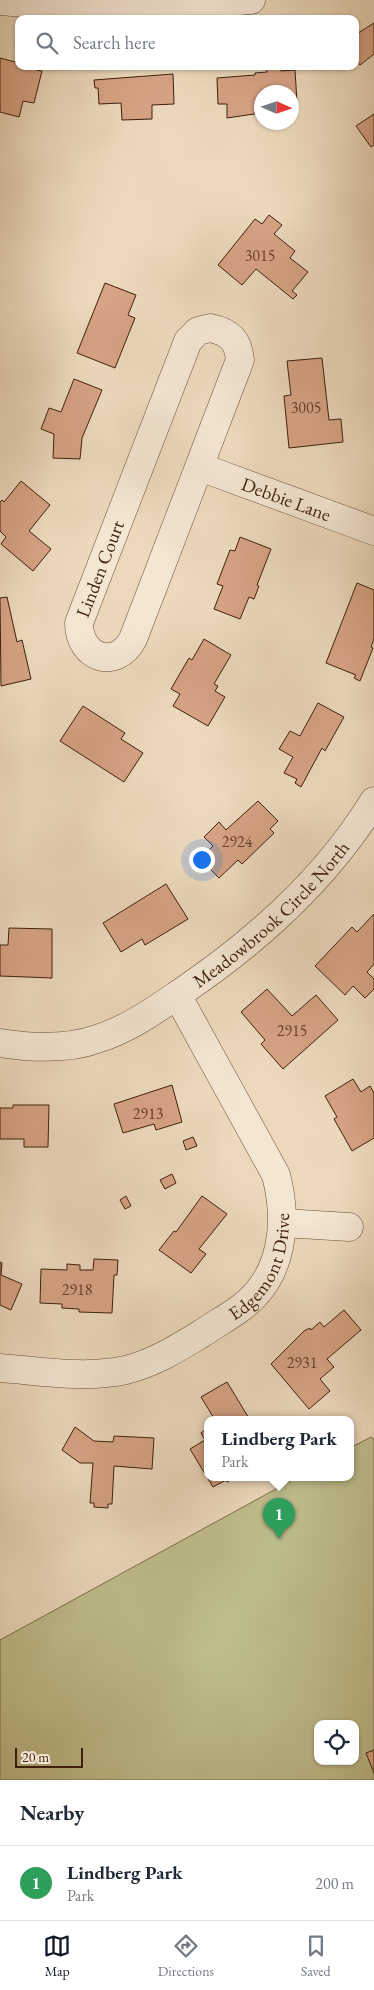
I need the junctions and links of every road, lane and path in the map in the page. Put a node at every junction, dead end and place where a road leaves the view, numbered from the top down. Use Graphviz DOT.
graph roads {
  1 [pos="251,0"];
  2 [pos="0,1"];
  3 [pos="200,467"];
  4 [pos="374,531"];
  5 [pos="374,801"];
  6 [pos="177,995"];
  7 [pos="0,1043"];
  8 [pos="283,1223"];
  9 [pos="349,1227"];
  10 [pos="0,1368"];
  1 -- 2 [label="street"];
  3 -- 3 [label="street, Linden Court"];
  3 -- 4 [label="street, Debbie Lane"];
  5 -- 6 [label="street, Meadowbrook Circle North"];
  6 -- 7 [label="street, Meadowbrook Circle North"];
  6 -- 8 [label="street, Edgemont Drive"];
  8 -- 9 [label="street"];
  8 -- 10 [label="street, Edgemont Drive"];
}
